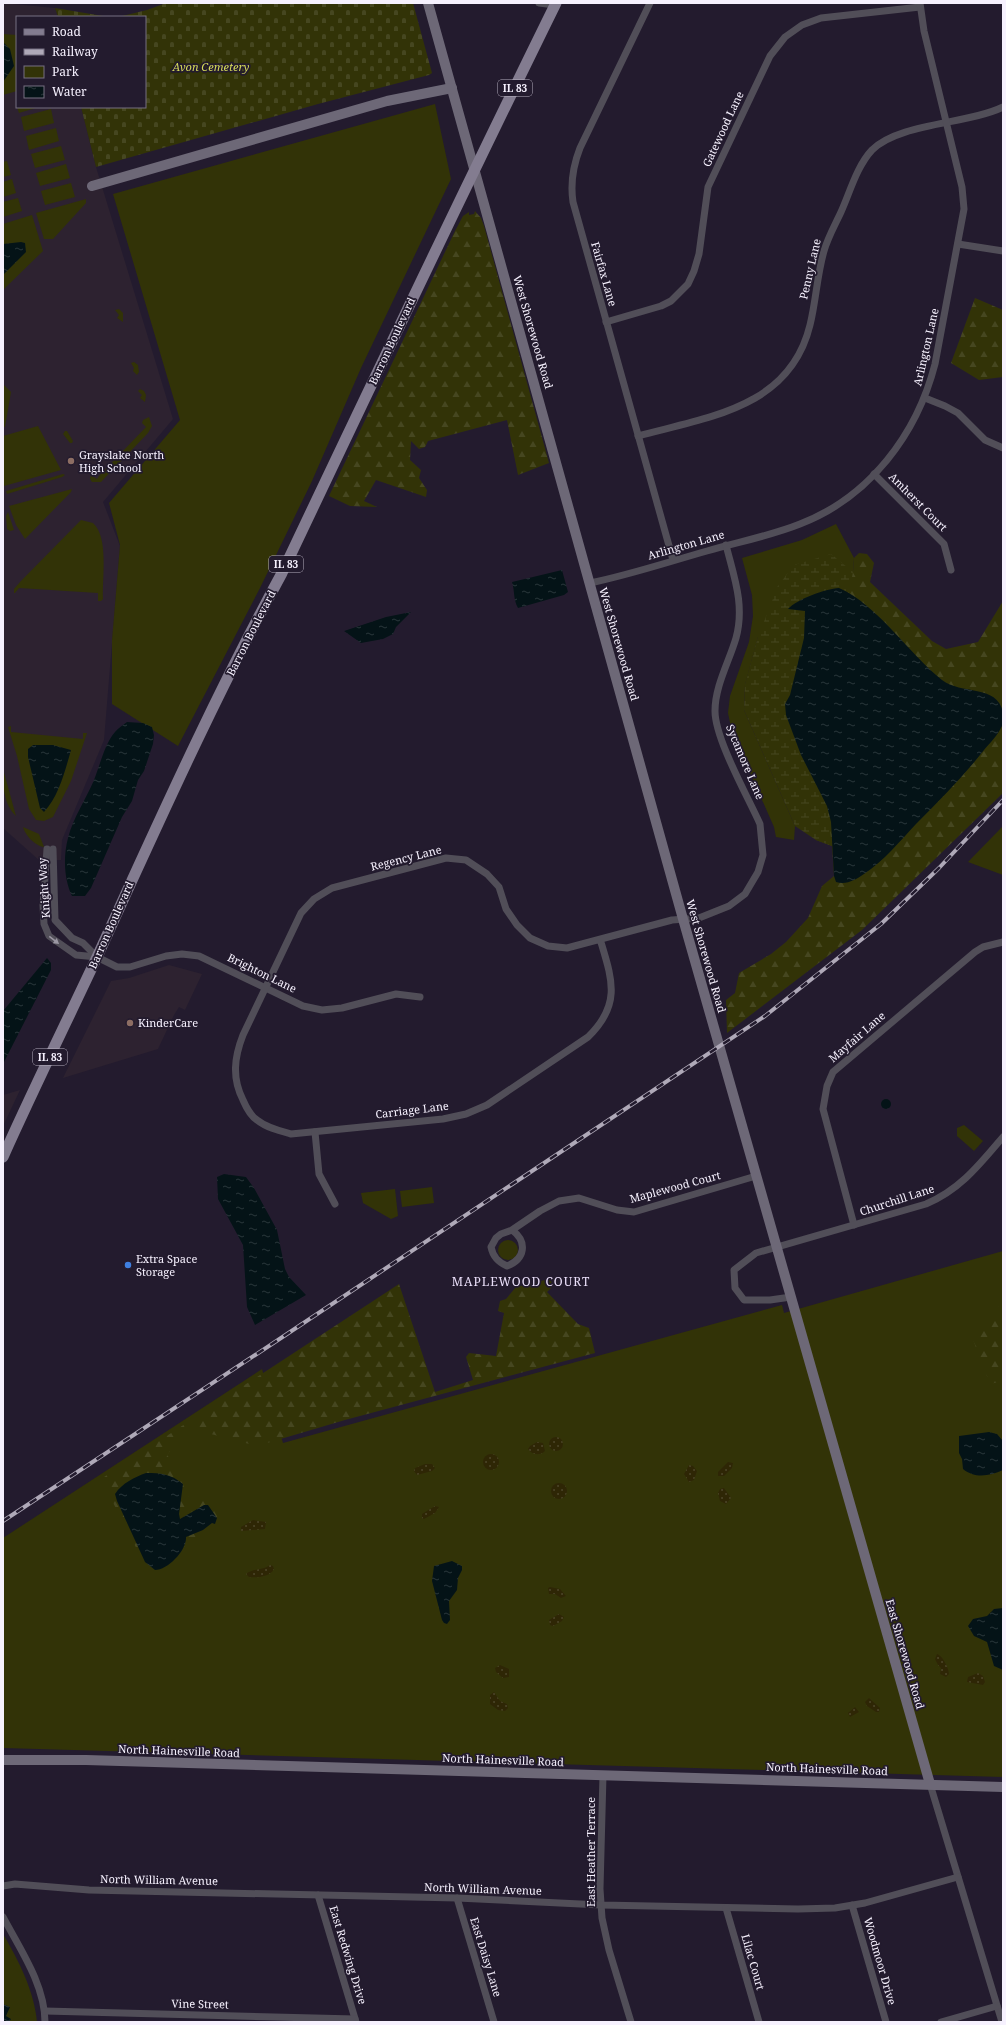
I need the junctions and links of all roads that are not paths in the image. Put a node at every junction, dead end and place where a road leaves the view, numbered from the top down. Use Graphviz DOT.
graph roads {
  1 [pos="428,3"];
  2 [pos="539,3"];
  3 [pos="650,3"];
  4 [pos="555,4"];
  5 [pos="920,5"];
  6 [pos="451,84"];
  7 [pos="1003,107"];
  8 [pos="946,122"];
  9 [pos="475,172"];
  10 [pos="91,183"];
  11 [pos="958,244"];
  12 [pos="1003,251"];
  13 [pos="606,322"];
  14 [pos="925,398"];
  15 [pos="638,436"];
  16 [pos="1003,448"];
  17 [pos="874,474"];
  18 [pos="726,546"];
  19 [pos="673,560"];
  20 [pos="951,570"];
  21 [pos="590,583"];
  22 [pos="683,919"];
  23 [pos="600,939"];
  24 [pos="1003,942"];
  25 [pos="97,957"];
  26 [pos="266,988"];
  27 [pos="420,997"];
  28 [pos="315,1132"];
  29 [pos="1003,1137"];
  30 [pos="3,1157"];
  31 [pos="756,1176"];
  32 [pos="335,1204"];
  33 [pos="854,1225"];
  34 [pos="512,1230"];
  35 [pos="776,1247"];
  36 [pos="790,1294"];
  37 [pos="3,1760"];
  38 [pos="602,1775"];
  39 [pos="930,1784"];
  40 [pos="1003,1787"];
  41 [pos="958,1877"];
  42 [pos="3,1886"];
  43 [pos="318,1895"];
  44 [pos="457,1898"];
  45 [pos="601,1905"];
  46 [pos="852,1905"];
  47 [pos="726,1908"];
  48 [pos="3,1917"];
  49 [pos="997,2006"];
  50 [pos="45,2011"];
  51 [pos="132,2014"];
  52 [pos="244,2019"];
  53 [pos="356,2021"];
  54 [pos="45,2022"];
  55 [pos="134,2022"];
  56 [pos="494,2022"];
  57 [pos="631,2022"];
  58 [pos="759,2022"];
  59 [pos="886,2022"];
  60 [pos="942,2022"];
  61 [pos="1002,2022"];
  1 -- 6 [label="main road, West Shorewood Road"];
  2 -- 4 [label="street"];
  3 -- 13 [label="street, Fairfax Lane"];
  4 -- 9 [label="main road, Barron Boulevard / IL 83"];
  5 -- 8 [label="street, Arlington Lane"];
  5 -- 13 [label="street, Gatewood Lane"];
  6 -- 9 [label="main road, West Shorewood Road"];
  6 -- 10 [label="main road"];
  7 -- 8 [label="street, Penny Lane"];
  8 -- 11 [label="street, Arlington Lane"];
  8 -- 15 [label="street, Penny Lane"];
  9 -- 21 [label="main road, West Shorewood Road"];
  9 -- 25 [label="main road, Barron Boulevard / IL 83"];
  11 -- 12 [label="street"];
  11 -- 14 [label="street, Arlington Lane"];
  13 -- 15 [label="street, Fairfax Lane"];
  14 -- 16 [label="street"];
  14 -- 17 [label="street, Arlington Lane"];
  15 -- 19 [label="street, Fairfax Lane"];
  17 -- 18 [label="street, Arlington Lane"];
  17 -- 20 [label="street, Amherst Court"];
  18 -- 19 [label="street, Arlington Lane"];
  18 -- 22 [label="street, Sycamore Lane"];
  19 -- 21 [label="street, Arlington Lane"];
  21 -- 22 [label="main road, West Shorewood Road"];
  22 -- 23 [label="street, Regency Lane"];
  22 -- 31 [label="main road, West Shorewood Road"];
  23 -- 26 [label="street, Regency Lane"];
  23 -- 28 [label="street, Carriage Lane"];
  24 -- 33 [label="street, Mayfair Lane"];
  25 -- 25 [label="street, Knight Way, one-way"];
  25 -- 26 [label="street, Brighton Lane"];
  25 -- 30 [label="main road, Barron Boulevard / IL 83"];
  26 -- 27 [label="street, Brighton Lane"];
  26 -- 28 [label="street, Carriage Lane"];
  28 -- 32 [label="street"];
  29 -- 33 [label="street, Churchill Lane"];
  31 -- 34 [label="street, Maplewood Court"];
  31 -- 35 [label="main road, West Shorewood Road"];
  33 -- 35 [label="street, Churchill Lane"];
  34 -- 34 [label="street"];
  35 -- 36 [label="main road, West Shorewood Road"];
  35 -- 36 [label="street, Churchill Lane"];
  36 -- 39 [label="main road, East Shorewood Road"];
  37 -- 38 [label="main road, North Hainesville Road"];
  38 -- 39 [label="main road, North Hainesville Road"];
  38 -- 45 [label="street, East Heather Terrace"];
  39 -- 40 [label="main road, North Hainesville Road"];
  39 -- 41 [label="street, East Shorewood Road"];
  41 -- 46 [label="street, North William Avenue"];
  41 -- 49 [label="street, East Shorewood Road"];
  42 -- 43 [label="street, North William Avenue"];
  43 -- 44 [label="street, North William Avenue"];
  43 -- 53 [label="street, East Redwing Drive"];
  44 -- 45 [label="street, North William Avenue"];
  44 -- 56 [label="street, East Daisy Lane"];
  45 -- 47 [label="street, North William Avenue"];
  45 -- 57 [label="street, East Heather Terrace"];
  46 -- 47 [label="street, North William Avenue"];
  46 -- 59 [label="street, Woodmoor Drive"];
  47 -- 58 [label="street, Lilac Court"];
  48 -- 50 [label="street"];
  49 -- 60 [label="street"];
  49 -- 61 [label="street, East Shorewood Road"];
  50 -- 51 [label="street, Vine Street"];
  50 -- 54 [label="street"];
  51 -- 52 [label="street, Vine Street"];
  51 -- 55 [label="street"];
  52 -- 53 [label="street, Vine Street"];
}
